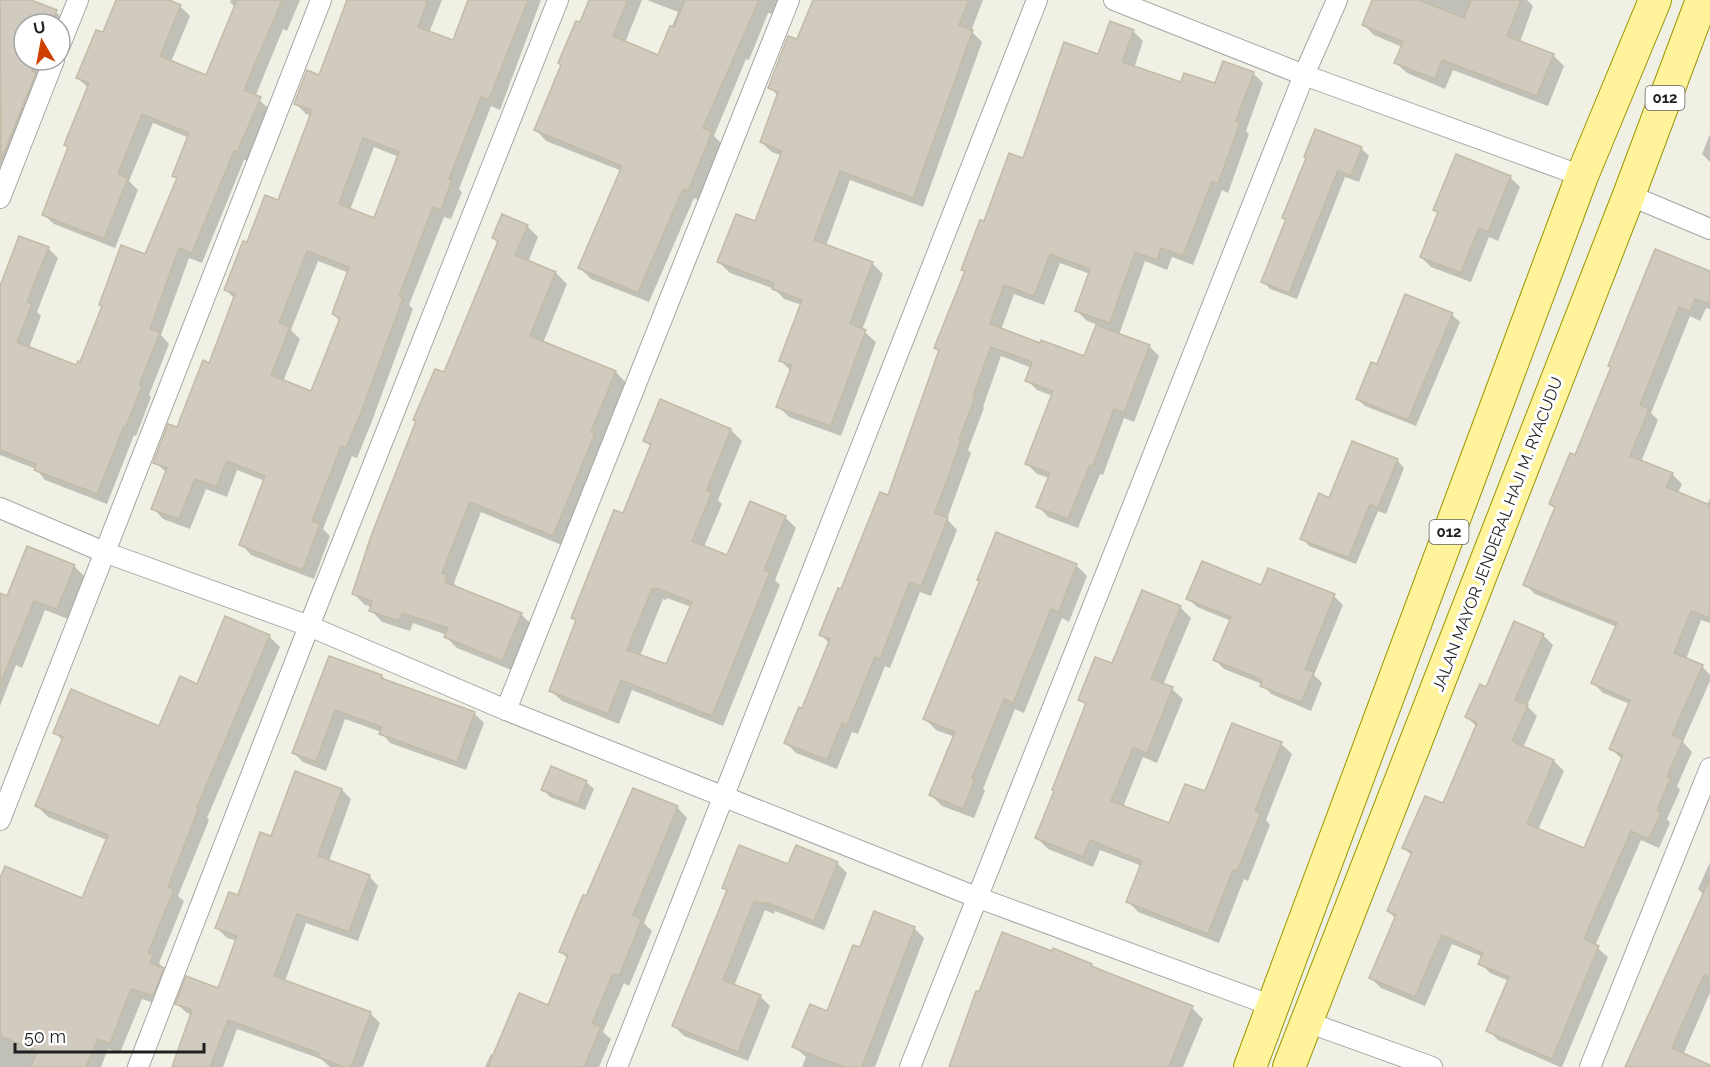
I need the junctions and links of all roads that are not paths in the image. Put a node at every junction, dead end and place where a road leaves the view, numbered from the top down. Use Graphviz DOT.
graph roads {
  1 [pos="78,0"];
  2 [pos="321,0"];
  3 [pos="558,0"];
  4 [pos="789,0"];
  5 [pos="1036,0"];
  6 [pos="1114,0"];
  7 [pos="1337,0"];
  8 [pos="1655,0"];
  9 [pos="1702,0"];
  10 [pos="72,15"];
  11 [pos="49,72"];
  12 [pos="1304,75"];
  13 [pos="1582,176"];
  14 [pos="1629,195"];
  15 [pos="0,198"];
  16 [pos="1710,229"];
  17 [pos="0,508"];
  18 [pos="104,552"];
  19 [pos="309,626"];
  20 [pos="506,710"];
  21 [pos="1710,768"];
  22 [pos="722,796"];
  23 [pos="0,820"];
  24 [pos="976,897"];
  25 [pos="1273,1006"];
  26 [pos="1307,1022"];
  27 [pos="138,1067"];
  28 [pos="616,1067"];
  29 [pos="910,1067"];
  30 [pos="1250,1067"];
  31 [pos="1289,1067"];
  32 [pos="1432,1067"];
  33 [pos="1590,1067"];
  1 -- 10 [label="street"];
  2 -- 18 [label="street"];
  3 -- 19 [label="street"];
  4 -- 20 [label="street"];
  5 -- 22 [label="street"];
  6 -- 12 [label="street"];
  7 -- 12 [label="street"];
  8 -- 13 [label="main road, 012"];
  9 -- 14 [label="main road, JALAN MAYOR JENDERAL HAJI M. RYACUDU / 012"];
  11 -- 15 [label="street"];
  12 -- 13 [label="street"];
  12 -- 24 [label="street"];
  13 -- 25 [label="main road, 012"];
  14 -- 16 [label="street"];
  14 -- 26 [label="main road, JALAN MAYOR JENDERAL HAJI M. RYACUDU"];
  17 -- 18 [label="street"];
  18 -- 19 [label="street"];
  18 -- 23 [label="street"];
  19 -- 20 [label="street"];
  19 -- 27 [label="street"];
  20 -- 22 [label="street"];
  21 -- 33 [label="street"];
  22 -- 24 [label="street"];
  22 -- 28 [label="street"];
  24 -- 25 [label="street"];
  24 -- 29 [label="street"];
  25 -- 30 [label="main road, 012"];
  26 -- 31 [label="main road, JALAN MAYOR JENDERAL HAJI M. RYACUDU"];
  26 -- 32 [label="street"];
}
